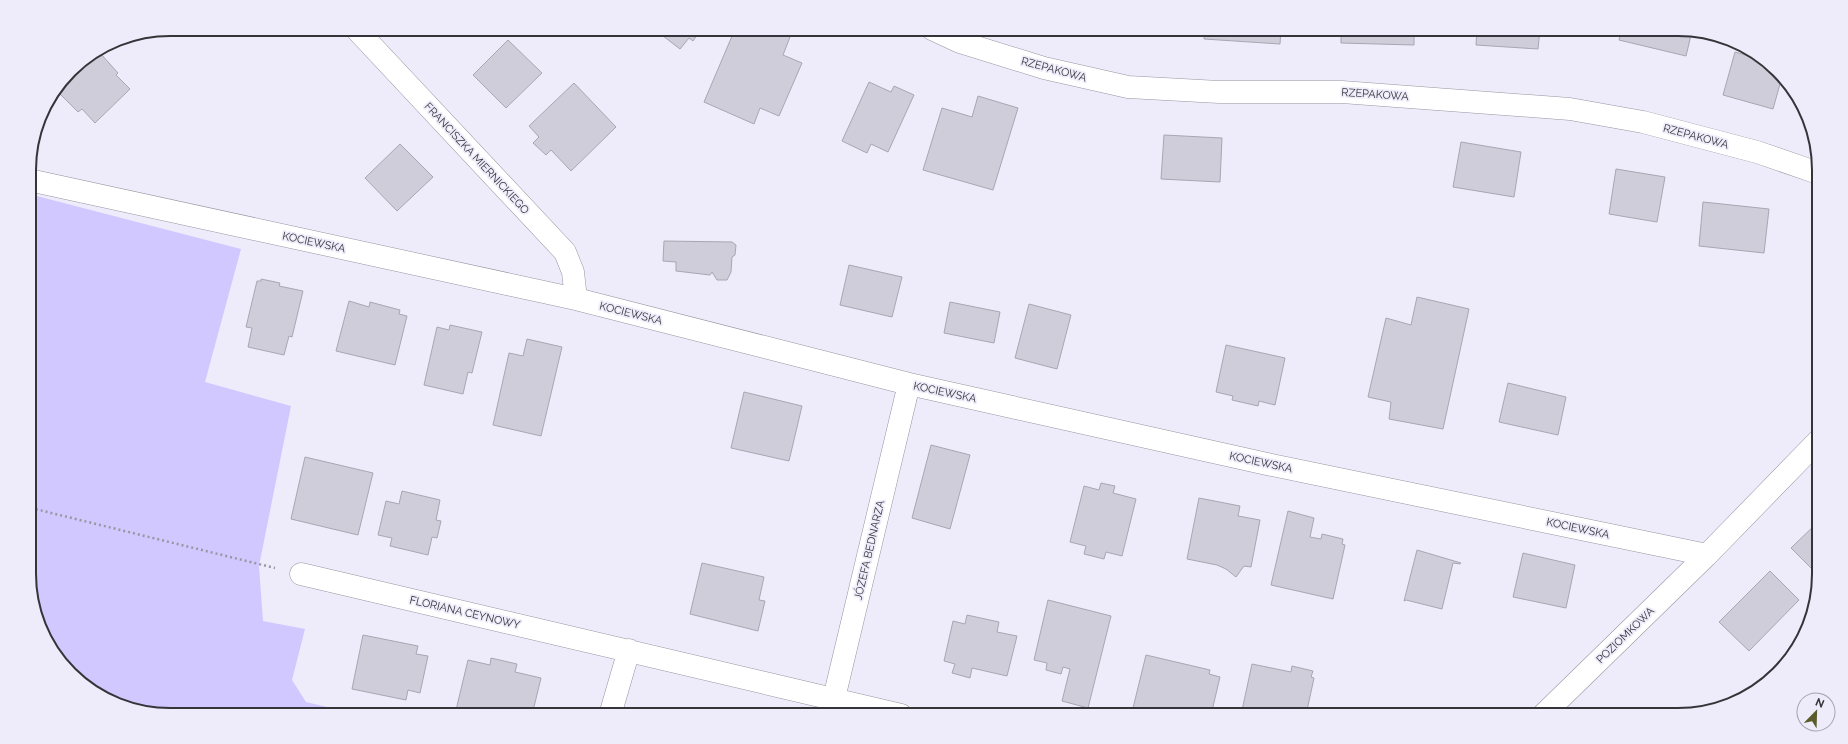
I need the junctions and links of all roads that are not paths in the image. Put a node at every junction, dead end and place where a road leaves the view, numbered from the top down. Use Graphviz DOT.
graph roads {
  1 [pos="363,36"];
  2 [pos="947,36"];
  3 [pos="1812,171"];
  4 [pos="36,182"];
  5 [pos="576,299"];
  6 [pos="909,384"];
  7 [pos="1812,447"];
  8 [pos="1707,555"];
  9 [pos="301,574"];
  10 [pos="629,650"];
  11 [pos="832,707"];
  12 [pos="612,708"];
  13 [pos="1550,708"];
  1 -- 5 [label="street, FRANCISZKA MIERNICKIEGO"];
  2 -- 3 [label="street, RZEPAKOWA"];
  4 -- 5 [label="street, KOCIEWSKA"];
  5 -- 6 [label="street, KOCIEWSKA"];
  6 -- 8 [label="street, KOCIEWSKA"];
  6 -- 11 [label="street, JÓZEFA BEDNARZA"];
  7 -- 8 [label="street"];
  8 -- 13 [label="street, POZIOMKOWA"];
  9 -- 10 [label="street, FLORIANA CEYNOWY"];
  10 -- 11 [label="street, FLORIANA CEYNOWY"];
  10 -- 12 [label="street"];
}
